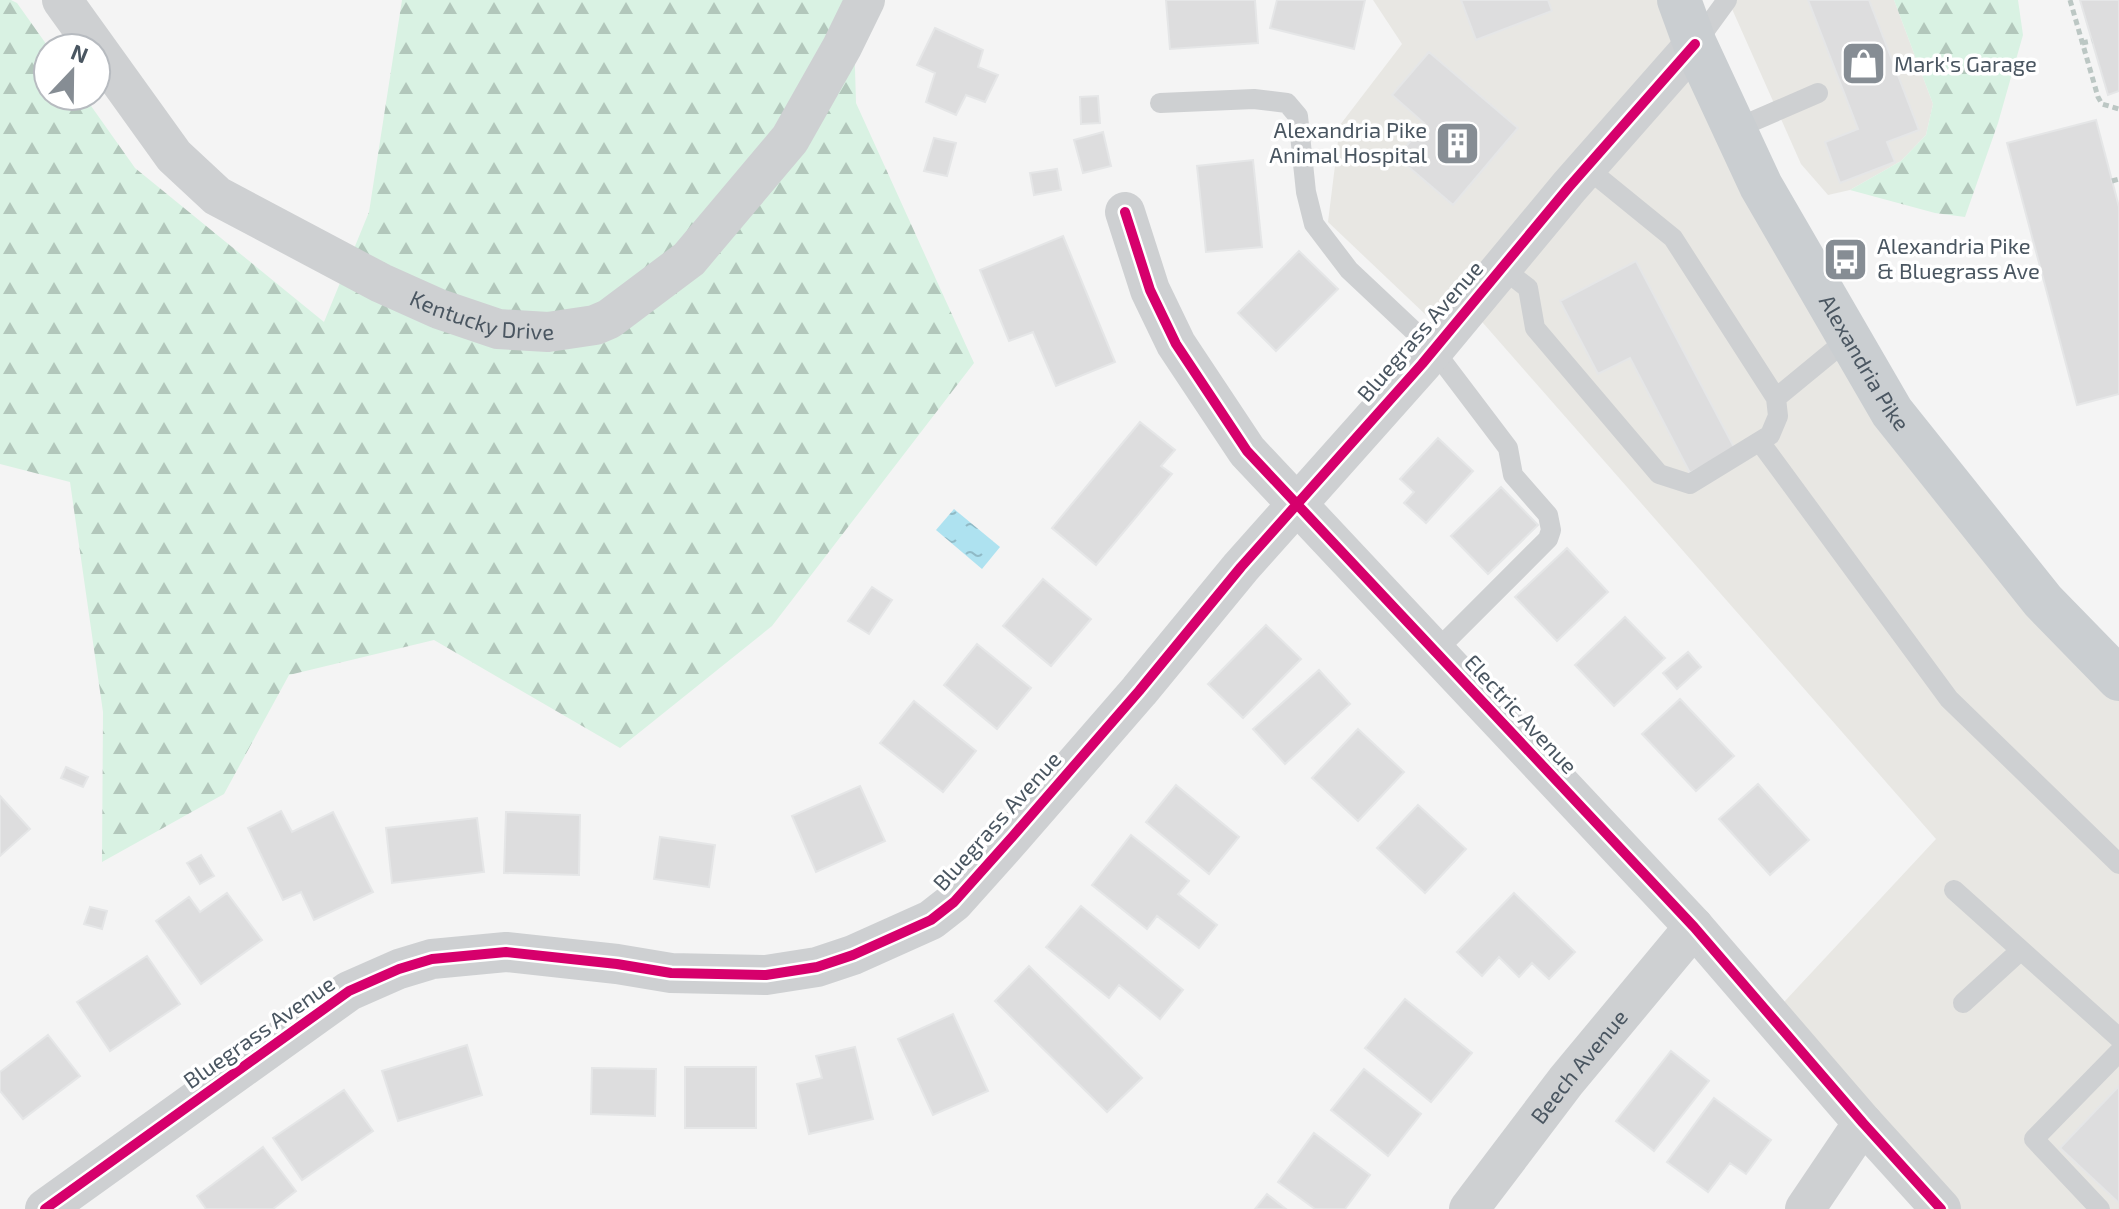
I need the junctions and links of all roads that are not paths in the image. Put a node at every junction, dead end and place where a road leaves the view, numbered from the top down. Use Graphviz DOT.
graph roads {
  1 [pos="62,0"];
  2 [pos="865,0"];
  3 [pos="1679,0"];
  4 [pos="1727,0"];
  5 [pos="1695,44"];
  6 [pos="1818,93"];
  7 [pos="1160,103"];
  8 [pos="1735,129"];
  9 [pos="1587,168"];
  10 [pos="1125,212"];
  11 [pos="1501,267"];
  12 [pos="1849,338"];
  13 [pos="1433,349"];
  14 [pos="1776,398"];
  15 [pos="1760,442"];
  16 [pos="1298,504"];
  17 [pos="1436,651"];
  18 [pos="2119,679"];
  19 [pos="2119,864"];
  20 [pos="1954,890"];
  21 [pos="1694,927"];
  22 [pos="2021,950"];
  23 [pos="1963,1003"];
  24 [pos="2119,1038"];
  25 [pos="2119,1052"];
  26 [pos="1863,1123"];
  27 [pos="45,1209"];
  28 [pos="1469,1209"];
  29 [pos="1805,1209"];
  30 [pos="1941,1209"];
  31 [pos="2100,1209"];
  1 -- 2 [label="street, Kentucky Drive"];
  3 -- 5 [label="main road, Alexandria Pike"];
  4 -- 5 [label="lane"];
  5 -- 8 [label="main road, Alexandria Pike"];
  5 -- 9 [label="street, Bluegrass Avenue"];
  6 -- 8 [label="lane"];
  7 -- 13 [label="lane"];
  8 -- 12 [label="main road, Alexandria Pike"];
  9 -- 11 [label="street, Bluegrass Avenue"];
  9 -- 14 [label="lane"];
  10 -- 16 [label="street, Electric Avenue"];
  11 -- 13 [label="street, Bluegrass Avenue"];
  11 -- 15 [label="lane"];
  12 -- 14 [label="lane"];
  12 -- 18 [label="main road, Alexandria Pike"];
  13 -- 16 [label="street, Bluegrass Avenue"];
  13 -- 17 [label="lane"];
  14 -- 15 [label="lane"];
  15 -- 19 [label="lane"];
  16 -- 17 [label="street, Electric Avenue"];
  16 -- 27 [label="street, Bluegrass Avenue"];
  17 -- 21 [label="street, Electric Avenue"];
  20 -- 22 [label="lane"];
  21 -- 26 [label="street, Electric Avenue"];
  21 -- 28 [label="street, Beech Avenue"];
  22 -- 23 [label="lane"];
  22 -- 24 [label="lane"];
  25 -- 31 [label="lane"];
  26 -- 29 [label="street"];
  26 -- 30 [label="street, Electric Avenue"];
}
